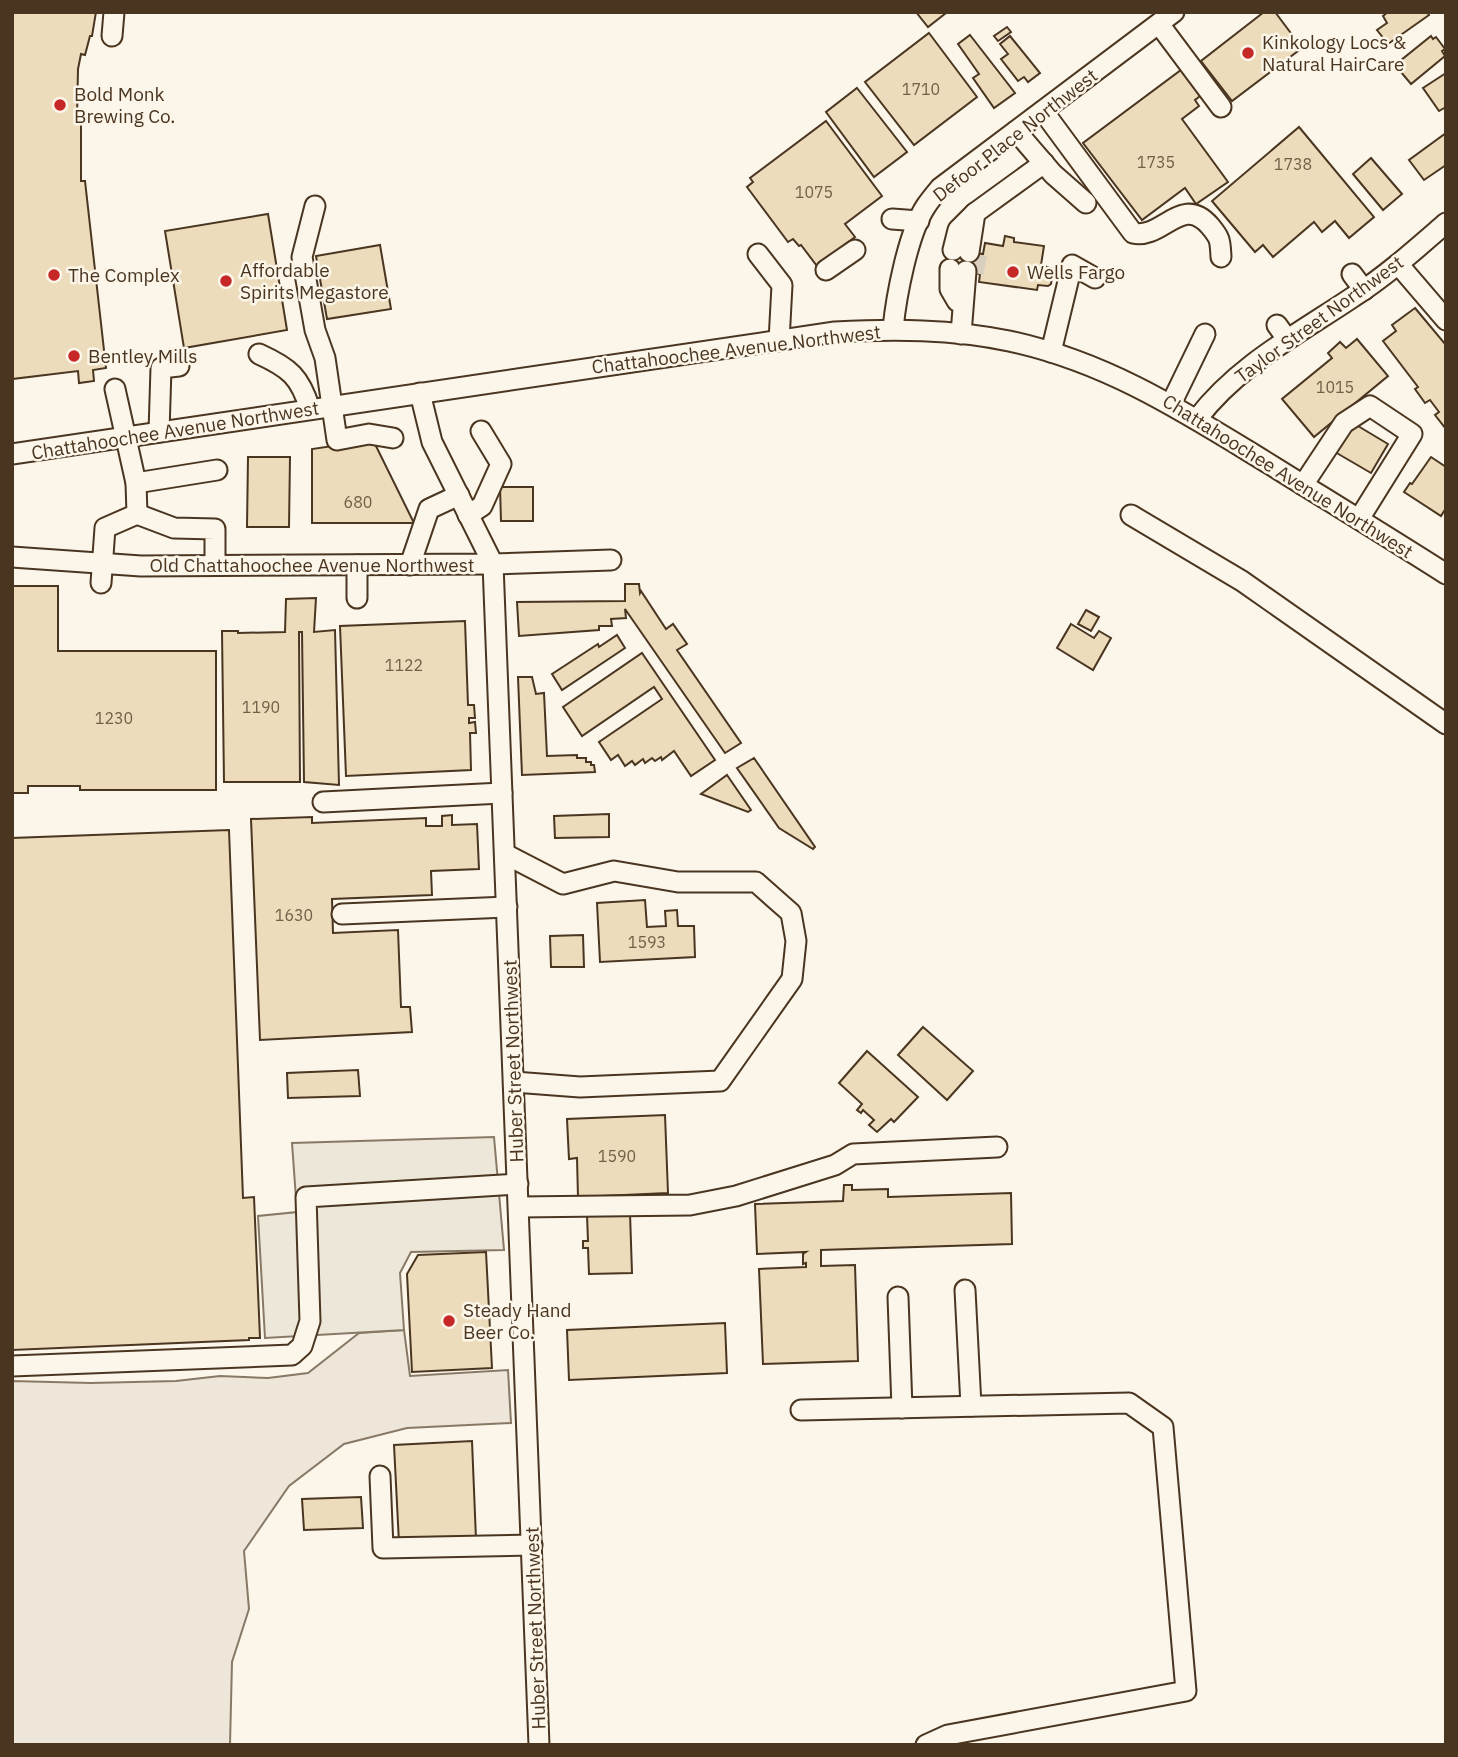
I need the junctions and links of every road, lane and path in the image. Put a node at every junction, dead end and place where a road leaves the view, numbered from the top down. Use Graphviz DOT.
graph roads {
  1 [pos="114,12"];
  2 [pos="1166,18"];
  3 [pos="112,36"];
  4 [pos="1221,107"];
  5 [pos="1043,111"];
  6 [pos="1016,131"];
  7 [pos="1044,163"];
  8 [pos="1086,203"];
  9 [pos="315,206"];
  10 [pos="892,219"];
  11 [pos="919,221"];
  12 [pos="1446,223"];
  13 [pos="855,250"];
  14 [pos="758,254"];
  15 [pos="1221,257"];
  16 [pos="964,261"];
  17 [pos="1398,264"];
  18 [pos="825,270"];
  19 [pos="1352,274"];
  20 [pos="1095,278"];
  21 [pos="1364,290"];
  22 [pos="1446,320"];
  23 [pos="893,329"];
  24 [pos="960,334"];
  25 [pos="1205,334"];
  26 [pos="779,341"];
  27 [pos="1051,352"];
  28 [pos="259,354"];
  29 [pos="179,366"];
  30 [pos="115,389"];
  31 [pos="420,393"];
  32 [pos="1171,404"];
  33 [pos="333,406"];
  34 [pos="310,410"];
  35 [pos="1197,419"];
  36 [pos="481,431"];
  37 [pos="159,432"];
  38 [pos="127,437"];
  39 [pos="393,438"];
  40 [pos="12,454"];
  41 [pos="217,470"];
  42 [pos="136,483"];
  43 [pos="1303,485"];
  44 [pos="459,495"];
  45 [pos="137,514"];
  46 [pos="468,515"];
  47 [pos="1131,515"];
  48 [pos="1359,519"];
  49 [pos="12,557"];
  50 [pos="611,560"];
  51 [pos="493,564"];
  52 [pos="215,565"];
  53 [pos="357,565"];
  54 [pos="410,565"];
  55 [pos="101,573"];
  56 [pos="1446,574"];
  57 [pos="356,598"];
  58 [pos="1446,724"];
  59 [pos="502,793"];
  60 [pos="323,802"];
  61 [pos="505,854"];
  62 [pos="507,907"];
  63 [pos="342,914"];
  64 [pos="514,1082"];
  65 [pos="997,1147"];
  66 [pos="518,1184"];
  67 [pos="519,1206"];
  68 [pos="965,1290"];
  69 [pos="898,1297"];
  70 [pos="12,1366"];
  71 [pos="971,1406"];
  72 [pos="902,1408"];
  73 [pos="801,1410"];
  74 [pos="380,1476"];
  75 [pos="532,1545"];
  76 [pos="539,1745"];
  77 [pos="926,1745"];
  1 -- 3 [label="street"];
  2 -- 4 [label="street"];
  2 -- 5 [label="street, Defoor Place Northwest"];
  5 -- 6 [label="street, Defoor Place Northwest"];
  5 -- 15 [label="street"];
  6 -- 7 [label="street"];
  6 -- 11 [label="street, Defoor Place Northwest"];
  7 -- 8 [label="street"];
  7 -- 16 [label="street"];
  9 -- 33 [label="street"];
  10 -- 11 [label="street"];
  11 -- 23 [label="street, Defoor Place Northwest"];
  12 -- 17 [label="street, Taylor Street Northwest"];
  13 -- 18 [label="street"];
  14 -- 26 [label="street"];
  16 -- 24 [label="street"];
  16 -- 24 [label="street"];
  17 -- 21 [label="street, Taylor Street Northwest"];
  17 -- 22 [label="street"];
  19 -- 21 [label="street"];
  20 -- 27 [label="street"];
  21 -- 35 [label="street, Taylor Street Northwest"];
  23 -- 24 [label="street, Chattahoochee Avenue Northwest"];
  23 -- 26 [label="street, Chattahoochee Avenue Northwest"];
  24 -- 27 [label="street, Chattahoochee Avenue Northwest"];
  25 -- 32 [label="street"];
  26 -- 31 [label="street, Chattahoochee Avenue Northwest"];
  27 -- 32 [label="street, Chattahoochee Avenue Northwest"];
  28 -- 34 [label="street"];
  29 -- 37 [label="street"];
  30 -- 38 [label="street"];
  31 -- 33 [label="street, Chattahoochee Avenue Northwest"];
  31 -- 44 [label="street, Huber Street Northwest"];
  32 -- 35 [label="street, Chattahoochee Avenue Northwest"];
  33 -- 34 [label="street, Chattahoochee Avenue Northwest"];
  33 -- 39 [label="street"];
  34 -- 37 [label="street, Chattahoochee Avenue Northwest"];
  35 -- 43 [label="street, Chattahoochee Avenue Northwest"];
  36 -- 46 [label="street"];
  37 -- 38 [label="street, Chattahoochee Avenue Northwest"];
  38 -- 40 [label="street, Chattahoochee Avenue Northwest"];
  38 -- 42 [label="street"];
  41 -- 42 [label="street"];
  42 -- 45 [label="street"];
  43 -- 48 [label="street, Chattahoochee Avenue Northwest"];
  43 -- 48 [label="street"];
  44 -- 46 [label="street, Huber Street Northwest"];
  44 -- 54 [label="street"];
  45 -- 52 [label="street"];
  45 -- 55 [label="street"];
  46 -- 51 [label="street, Huber Street Northwest"];
  47 -- 58 [label="street"];
  48 -- 56 [label="street, Chattahoochee Avenue Northwest"];
  49 -- 55 [label="street, Old Chattahoochee Avenue Northwest"];
  50 -- 51 [label="street, Old Chattahoochee Avenue Northwest"];
  51 -- 54 [label="street, Old Chattahoochee Avenue Northwest"];
  51 -- 59 [label="street, Huber Street Northwest"];
  52 -- 53 [label="street, Old Chattahoochee Avenue Northwest"];
  52 -- 55 [label="street, Old Chattahoochee Avenue Northwest"];
  53 -- 54 [label="street, Old Chattahoochee Avenue Northwest"];
  53 -- 57 [label="street"];
  59 -- 60 [label="street"];
  59 -- 61 [label="street, Huber Street Northwest"];
  61 -- 62 [label="street, Huber Street Northwest"];
  61 -- 64 [label="street"];
  62 -- 63 [label="street"];
  62 -- 64 [label="street, Huber Street Northwest"];
  64 -- 66 [label="street, Huber Street Northwest"];
  65 -- 67 [label="street"];
  66 -- 67 [label="street, Huber Street Northwest"];
  66 -- 70 [label="street"];
  67 -- 75 [label="street, Huber Street Northwest"];
  68 -- 71 [label="street"];
  69 -- 72 [label="street"];
  71 -- 72 [label="street"];
  71 -- 77 [label="street"];
  72 -- 73 [label="street"];
  74 -- 75 [label="street"];
  75 -- 76 [label="street, Huber Street Northwest"];
}
